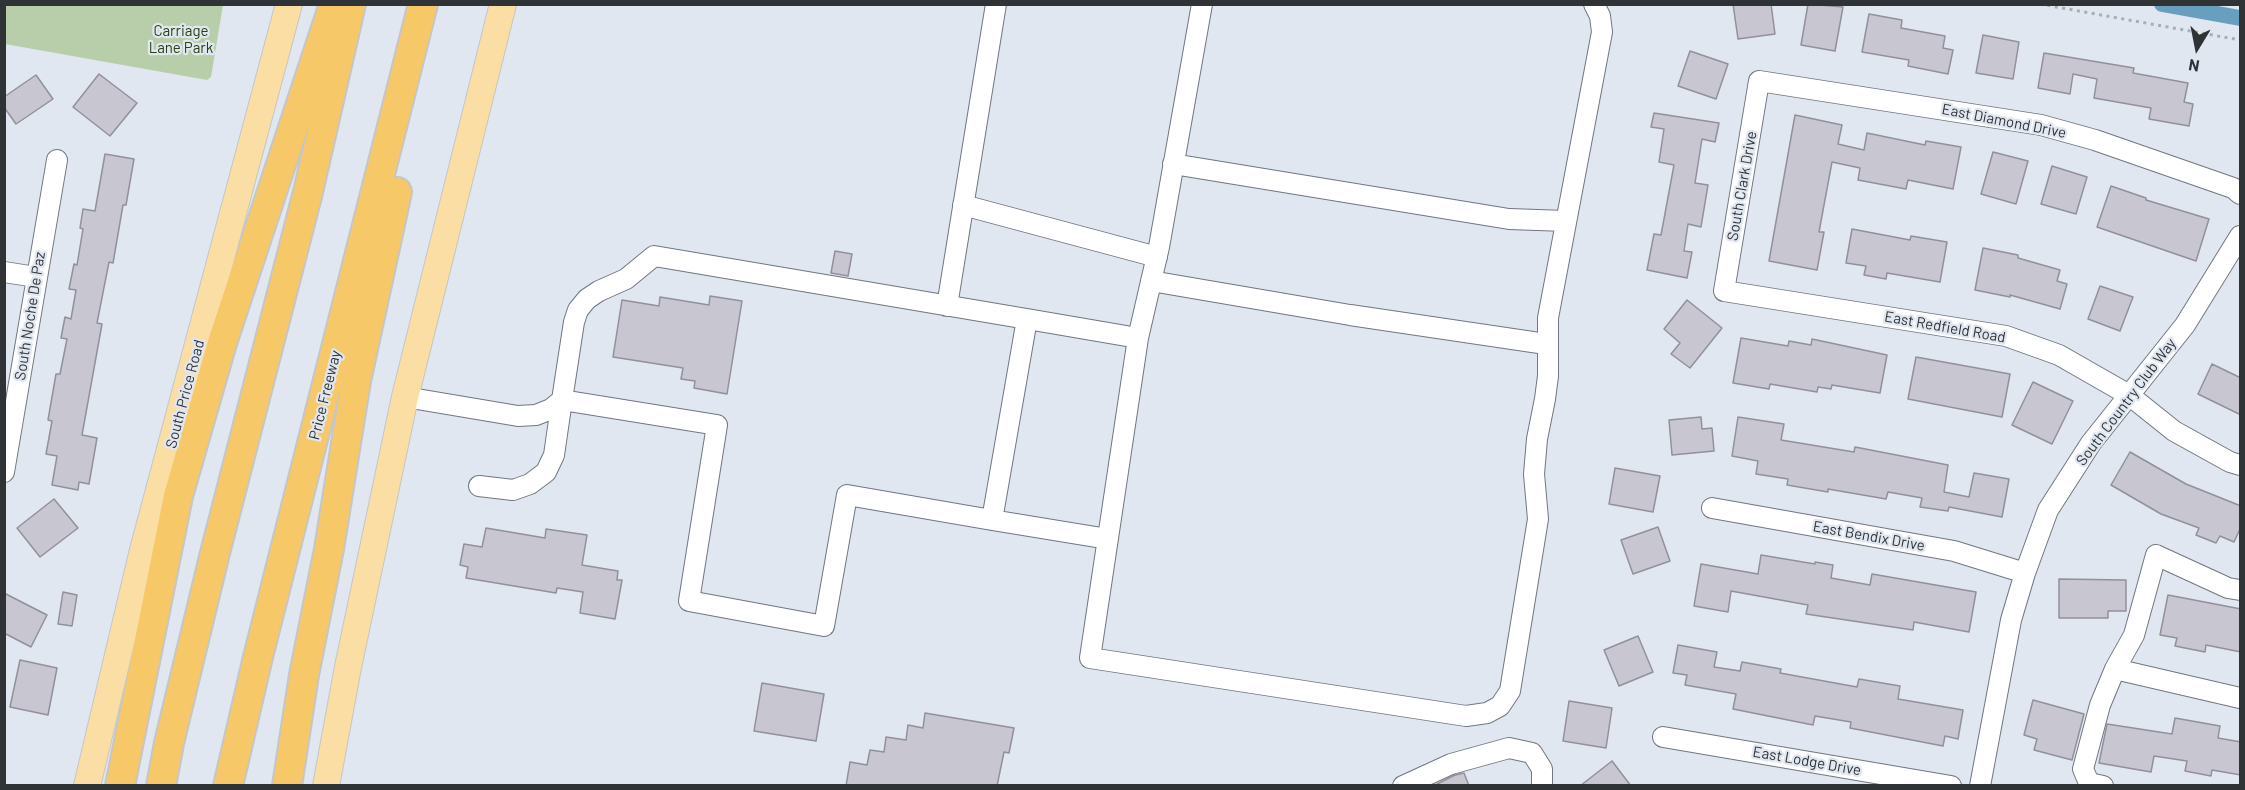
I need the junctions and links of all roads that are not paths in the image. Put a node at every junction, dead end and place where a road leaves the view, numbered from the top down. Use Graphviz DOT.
graph roads {
  1 [pos="289,4"];
  2 [pos="334,4"];
  3 [pos="351,4"];
  4 [pos="423,4"];
  5 [pos="429,4"];
  6 [pos="503,4"];
  7 [pos="996,4"];
  8 [pos="1202,4"];
  9 [pos="1594,4"];
  10 [pos="1759,81"];
  11 [pos="57,160"];
  12 [pos="1173,164"];
  13 [pos="2241,194"];
  14 [pos="963,205"];
  15 [pos="1566,222"];
  16 [pos="2241,236"];
  17 [pos="1157,257"];
  18 [pos="4,272"];
  19 [pos="36,277"];
  20 [pos="1151,281"];
  21 [pos="1724,291"];
  22 [pos="947,306"];
  23 [pos="1027,319"];
  24 [pos="1138,338"];
  25 [pos="1546,344"];
  26 [pos="2129,395"];
  27 [pos="405,397"];
  28 [pos="562,400"];
  29 [pos="2241,465"];
  30 [pos="5,472"];
  31 [pos="479,486"];
  32 [pos="1712,508"];
  33 [pos="992,520"];
  34 [pos="1108,539"];
  35 [pos="2025,573"];
  36 [pos="2241,590"];
  37 [pos="2115,669"];
  38 [pos="2241,698"];
  39 [pos="1663,737"];
  40 [pos="87,786"];
  41 [pos="120,786"];
  42 [pos="161,786"];
  43 [pos="228,786"];
  44 [pos="287,786"];
  45 [pos="326,786"];
  46 [pos="1403,786"];
  47 [pos="1542,786"];
  48 [pos="1951,786"];
  49 [pos="1980,786"];
  50 [pos="2103,786"];
  1 -- 40 [label="main road, South Price Road"];
  2 -- 41 [label="highway"];
  3 -- 42 [label="highway"];
  4 -- 43 [label="highway, Price Freeway"];
  5 -- 44 [label="highway"];
  6 -- 27 [label="main road"];
  7 -- 14 [label="street"];
  8 -- 12 [label="street"];
  9 -- 15 [label="street"];
  10 -- 13 [label="street, East Diamond Drive"];
  10 -- 21 [label="street, South Clark Drive"];
  11 -- 19 [label="street, South Noche De Paz"];
  12 -- 15 [label="street"];
  12 -- 17 [label="street"];
  14 -- 17 [label="street"];
  14 -- 22 [label="street"];
  15 -- 25 [label="street"];
  16 -- 26 [label="street, South Country Club Way"];
  17 -- 20 [label="street"];
  18 -- 19 [label="street"];
  19 -- 30 [label="street, South Noche De Paz"];
  20 -- 24 [label="street"];
  20 -- 25 [label="street"];
  21 -- 26 [label="street, East Redfield Road"];
  22 -- 23 [label="street"];
  22 -- 28 [label="street"];
  23 -- 24 [label="street"];
  23 -- 33 [label="street"];
  24 -- 34 [label="street"];
  25 -- 34 [label="street"];
  26 -- 29 [label="street, East Redfield Road"];
  26 -- 35 [label="street, South Country Club Way"];
  27 -- 28 [label="street"];
  27 -- 45 [label="main road"];
  28 -- 31 [label="street"];
  28 -- 33 [label="street"];
  32 -- 35 [label="street, East Bendix Drive"];
  33 -- 34 [label="street"];
  35 -- 49 [label="street, South Country Club Way"];
  36 -- 37 [label="street"];
  37 -- 38 [label="street"];
  37 -- 50 [label="street"];
  39 -- 48 [label="street, East Lodge Drive"];
  46 -- 47 [label="street"];
}
